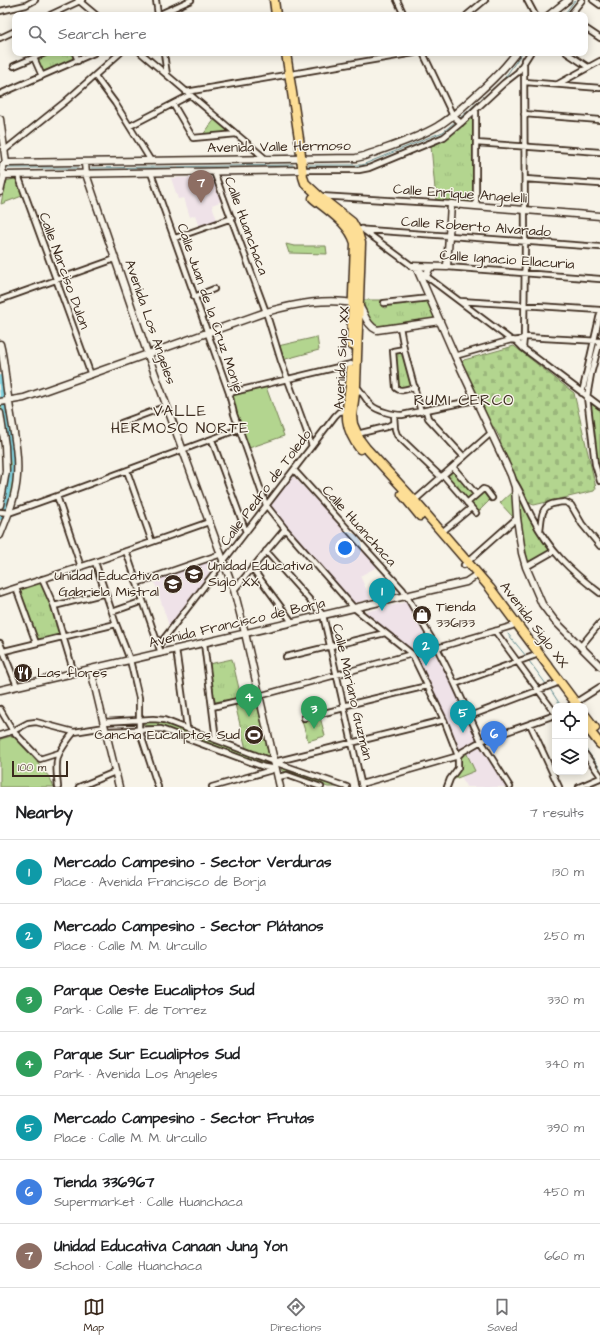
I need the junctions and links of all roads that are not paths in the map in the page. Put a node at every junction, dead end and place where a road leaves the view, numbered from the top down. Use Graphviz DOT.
graph roads {
  1 [pos="35,0"];
  2 [pos="80,0"];
  3 [pos="156,0"];
  4 [pos="191,0"];
  5 [pos="274,0"];
  6 [pos="278,0"];
  7 [pos="397,0"];
  8 [pos="485,0"];
  9 [pos="528,0"];
  10 [pos="568,0"];
  11 [pos="582,0"];
  12 [pos="593,0"];
  13 [pos="600,5"];
  14 [pos="0,11"];
  15 [pos="56,12"];
  16 [pos="93,12"];
  17 [pos="158,12"];
  18 [pos="165,12"];
  19 [pos="276,12"];
  20 [pos="280,12"];
  21 [pos="403,12"];
  22 [pos="471,12"];
  23 [pos="534,12"];
  24 [pos="552,12"];
  25 [pos="572,12"];
  26 [pos="588,30"];
  27 [pos="12,32"];
  28 [pos="0,38"];
  29 [pos="600,38"];
  30 [pos="38,56"];
  31 [pos="76,56"];
  32 [pos="88,56"];
  33 [pos="117,56"];
  34 [pos="145,56"];
  35 [pos="164,56"];
  36 [pos="283,56"];
  37 [pos="286,56"];
  38 [pos="396,56"];
  39 [pos="424,56"];
  40 [pos="514,56"];
  41 [pos="527,56"];
  42 [pos="572,56"];
  43 [pos="34,58"];
  44 [pos="524,60"];
  45 [pos="78,61"];
  46 [pos="600,61"];
  47 [pos="14,66"];
  48 [pos="588,67"];
  49 [pos="287,74"];
  50 [pos="167,75"];
  51 [pos="42,76"];
  52 [pos="95,76"];
  53 [pos="524,82"];
  54 [pos="556,84"];
  55 [pos="600,88"];
  56 [pos="188,93"];
  57 [pos="0,94"];
  58 [pos="173,104"];
  59 [pos="476,109"];
  60 [pos="524,114"];
  61 [pos="453,116"];
  62 [pos="0,119"];
  63 [pos="600,120"];
  64 [pos="461,123"];
  65 [pos="130,126"];
  66 [pos="237,134"];
  67 [pos="476,143"];
  68 [pos="524,146"];
  69 [pos="5,150"];
  70 [pos="600,152"];
  71 [pos="300,159"];
  72 [pos="268,160"];
  73 [pos="151,161"];
  74 [pos="6,163"];
  75 [pos="85,163"];
  76 [pos="300,170"];
  77 [pos="151,172"];
  78 [pos="214,172"];
  79 [pos="86,174"];
  80 [pos="4,175"];
  81 [pos="18,175"];
  82 [pos="525,179"];
  83 [pos="1,182"];
  84 [pos="600,184"];
  85 [pos="0,191"];
  86 [pos="318,196"];
  87 [pos="451,204"];
  88 [pos="476,206"];
  89 [pos="524,210"];
  90 [pos="600,216"];
  91 [pos="232,218"];
  92 [pos="356,230"];
  93 [pos="449,236"];
  94 [pos="174,238"];
  95 [pos="525,242"];
  96 [pos="600,247"];
  97 [pos="115,259"];
  98 [pos="430,267"];
  99 [pos="414,268"];
  100 [pos="447,268"];
  101 [pos="524,274"];
  102 [pos="426,276"];
  103 [pos="600,279"];
  104 [pos="55,280"];
  105 [pos="214,289"];
  106 [pos="194,297"];
  107 [pos="430,298"];
  108 [pos="0,300"];
  109 [pos="460,301"];
  110 [pos="384,303"];
  111 [pos="355,304"];
  112 [pos="524,305"];
  113 [pos="600,310"];
  114 [pos="266,312"];
  115 [pos="600,314"];
  116 [pos="440,322"];
  117 [pos="400,327"];
  118 [pos="208,334"];
  119 [pos="524,337"];
  120 [pos="514,341"];
  121 [pos="593,341"];
  122 [pos="600,341"];
  123 [pos="0,344"];
  124 [pos="523,348"];
  125 [pos="404,349"];
  126 [pos="148,355"];
  127 [pos="455,356"];
  128 [pos="351,364"];
  129 [pos="91,375"];
  130 [pos="288,380"];
  131 [pos="353,384"];
  132 [pos="415,386"];
  133 [pos="229,393"];
  134 [pos="582,393"];
  135 [pos="587,397"];
  136 [pos="475,400"];
  137 [pos="8,401"];
  138 [pos="0,402"];
  139 [pos="167,406"];
  140 [pos="600,406"];
  141 [pos="349,410"];
  142 [pos="423,411"];
  143 [pos="0,413"];
  144 [pos="394,415"];
  145 [pos="121,423"];
  146 [pos="394,423"];
  147 [pos="239,429"];
  148 [pos="491,433"];
  149 [pos="358,434"];
  150 [pos="212,440"];
  151 [pos="2,446"];
  152 [pos="312,446"];
  153 [pos="182,451"];
  154 [pos="464,457"];
  155 [pos="453,466"];
  156 [pos="294,470"];
  157 [pos="597,470"];
  158 [pos="127,471"];
  159 [pos="600,474"];
  160 [pos="511,475"];
  161 [pos="442,476"];
  162 [pos="600,481"];
  163 [pos="476,494"];
  164 [pos="57,496"];
  165 [pos="492,498"];
  166 [pos="412,502"];
  167 [pos="467,502"];
  168 [pos="0,505"];
  169 [pos="266,505"];
  170 [pos="472,508"];
  171 [pos="0,512"];
  172 [pos="9,513"];
  173 [pos="476,513"];
  174 [pos="517,518"];
  175 [pos="209,522"];
  176 [pos="285,529"];
  177 [pos="540,530"];
  178 [pos="246,532"];
  179 [pos="442,532"];
  180 [pos="0,534"];
  181 [pos="152,542"];
  182 [pos="600,546"];
  183 [pos="126,551"];
  184 [pos="266,551"];
  185 [pos="554,551"];
  186 [pos="221,554"];
  187 [pos="223,561"];
  188 [pos="95,562"];
  189 [pos="466,563"];
  190 [pos="80,567"];
  191 [pos="526,567"];
  192 [pos="252,568"];
  193 [pos="476,576"];
  194 [pos="42,579"];
  195 [pos="137,583"];
  196 [pos="16,588"];
  197 [pos="234,590"];
  198 [pos="0,593"];
  199 [pos="106,593"];
  200 [pos="600,593"];
  201 [pos="406,596"];
  202 [pos="143,601"];
  203 [pos="54,606"];
  204 [pos="354,608"];
  205 [pos="112,612"];
  206 [pos="323,615"];
  207 [pos="292,622"];
  208 [pos="600,623"];
  209 [pos="116,624"];
  210 [pos="512,626"];
  211 [pos="494,631"];
  212 [pos="246,632"];
  213 [pos="386,632"];
  214 [pos="63,637"];
  215 [pos="0,643"];
  216 [pos="36,643"];
  217 [pos="204,644"];
  218 [pos="159,645"];
  219 [pos="330,646"];
  220 [pos="581,646"];
  221 [pos="436,648"];
  222 [pos="176,649"];
  223 [pos="2,652"];
  224 [pos="161,653"];
  225 [pos="412,654"];
  226 [pos="537,655"];
  227 [pos="286,657"];
  228 [pos="130,660"];
  229 [pos="518,662"];
  230 [pos="600,666"];
  231 [pos="91,670"];
  232 [pos="74,673"];
  233 [pos="336,674"];
  234 [pos="455,684"];
  235 [pos="554,684"];
  236 [pos="17,686"];
  237 [pos="427,686"];
  238 [pos="600,687"];
  239 [pos="0,690"];
  240 [pos="539,690"];
  241 [pos="259,696"];
  242 [pos="571,703"];
  243 [pos="572,703"];
  244 [pos="576,703"];
  245 [pos="212,707"];
  246 [pos="344,707"];
  247 [pos="0,709"];
  248 [pos="552,710"];
  249 [pos="552,715"];
  250 [pos="470,716"];
  251 [pos="304,718"];
  252 [pos="138,719"];
  253 [pos="444,720"];
  254 [pos="588,720"];
  255 [pos="530,724"];
  256 [pos="105,727"];
  257 [pos="187,728"];
  258 [pos="588,728"];
  259 [pos="139,729"];
  260 [pos="13,731"];
  261 [pos="74,732"];
  262 [pos="0,735"];
  263 [pos="600,735"];
  264 [pos="216,740"];
  265 [pos="481,741"];
  266 [pos="352,743"];
  267 [pos="600,744"];
  268 [pos="59,753"];
  269 [pos="458,756"];
  270 [pos="588,758"];
  271 [pos="251,762"];
  272 [pos="274,762"];
  273 [pos="276,769"];
  274 [pos="115,772"];
  275 [pos="252,775"];
  276 [pos="600,776"];
  277 [pos="278,777"];
  278 [pos="362,785"];
  279 [pos="58,787"];
  280 [pos="79,787"];
  281 [pos="119,787"];
  282 [pos="158,787"];
  283 [pos="212,787"];
  284 [pos="280,787"];
  285 [pos="321,787"];
  286 [pos="347,787"];
  287 [pos="446,787"];
  288 [pos="510,787"];
  289 [pos="559,787"];
  290 [pos="579,787"];
  1 -- 14 [label="street"];
  2 -- 15 [label="street"];
  2 -- 16 [label="street"];
  3 -- 17 [label="street"];
  4 -- 18 [label="street"];
  5 -- 19 [label="highway"];
  6 -- 20 [label="highway"];
  7 -- 21 [label="street"];
  8 -- 22 [label="street"];
  9 -- 23 [label="street"];
  10 -- 24 [label="street"];
  11 -- 25 [label="street"];
  12 -- 13 [label="street"];
  26 -- 29 [label="street"];
  27 -- 28 [label="street"];
  30 -- 43 [label="street"];
  31 -- 45 [label="street"];
  32 -- 45 [label="street"];
  33 -- 52 [label="street"];
  34 -- 50 [label="street"];
  35 -- 50 [label="street"];
  36 -- 49 [label="highway, Avenida Siglo XX"];
  37 -- 49 [label="highway, Avenida Siglo XX"];
  38 -- 49 [label="street"];
  39 -- 61 [label="street"];
  40 -- 61 [label="street, Avenida Valle Hermoso"];
  41 -- 44 [label="street"];
  42 -- 48 [label="street"];
  43 -- 47 [label="street"];
  43 -- 51 [label="street"];
  44 -- 53 [label="street"];
  44 -- 59 [label="street"];
  45 -- 51 [label="street"];
  46 -- 48 [label="street"];
  48 -- 54 [label="street"];
  49 -- 56 [label="street"];
  49 -- 71 [label="highway, Avenida Siglo XX"];
  50 -- 56 [label="street"];
  51 -- 57 [label="street"];
  52 -- 65 [label="street"];
  52 -- 69 [label="street"];
  53 -- 54 [label="street"];
  53 -- 60 [label="street"];
  54 -- 55 [label="street"];
  56 -- 58 [label="street"];
  56 -- 66 [label="street"];
  58 -- 65 [label="street"];
  58 -- 66 [label="street"];
  59 -- 64 [label="street, Avenida Valle Hermoso"];
  59 -- 67 [label="street"];
  60 -- 63 [label="street"];
  60 -- 68 [label="street"];
  61 -- 64 [label="street"];
  61 -- 71 [label="street, Avenida Valle Hermoso"];
  62 -- 69 [label="street"];
  64 -- 76 [label="street, Avenida Valle Hermoso"];
  65 -- 73 [label="street"];
  66 -- 72 [label="street"];
  67 -- 68 [label="street"];
  67 -- 88 [label="street"];
  68 -- 70 [label="street"];
  68 -- 82 [label="street"];
  69 -- 74 [label="street"];
  71 -- 72 [label="street, Avenida Valle Hermoso"];
  71 -- 76 [label="highway, Avenida Siglo XX"];
  72 -- 73 [label="street, Avenida Valle Hermoso"];
  73 -- 75 [label="street, Avenida Valle Hermoso"];
  74 -- 75 [label="street, Avenida Valle Hermoso"];
  74 -- 80 [label="street"];
  75 -- 79 [label="street, Avenida Los Angeles"];
  76 -- 78 [label="street, Avenida Valle Hermoso"];
  76 -- 86 [label="highway, Avenida Siglo XX"];
  76 -- 92 [label="highway, Avenida Siglo XX"];
  77 -- 78 [label="street, Avenida Valle Hermoso"];
  77 -- 79 [label="street, Avenida Valle Hermoso"];
  77 -- 94 [label="street, Calle Juan de la Cruz Monje"];
  78 -- 91 [label="street, Calle Huanchaca"];
  79 -- 81 [label="street, Avenida Valle Hermoso"];
  79 -- 97 [label="street, Avenida Los Angeles"];
  80 -- 81 [label="street, Avenida Valle Hermoso"];
  80 -- 83 [label="street"];
  81 -- 104 [label="street, Calle Narciso Dulon"];
  82 -- 84 [label="street"];
  82 -- 89 [label="street"];
  83 -- 85 [label="street"];
  86 -- 87 [label="street, Calle Enrique Angelelli"];
  86 -- 92 [label="highway, Avenida Siglo XX"];
  87 -- 88 [label="street, Calle Enrique Angelelli"];
  87 -- 93 [label="street"];
  88 -- 89 [label="street, Calle Enrique Angelelli"];
  89 -- 90 [label="street, Calle Enrique Angelelli"];
  89 -- 95 [label="street"];
  91 -- 94 [label="street"];
  91 -- 114 [label="street, Calle Huanchaca"];
  92 -- 93 [label="street, Calle Roberto Alvarado"];
  92 -- 99 [label="street"];
  92 -- 111 [label="highway, Avenida Siglo XX"];
  93 -- 95 [label="street, Calle Roberto Alvarado"];
  93 -- 100 [label="street"];
  94 -- 106 [label="street, Calle Juan de la Cruz Monje"];
  95 -- 96 [label="street, Calle Roberto Alvarado"];
  95 -- 101 [label="street"];
  97 -- 104 [label="street"];
  97 -- 126 [label="street, Avenida Los Angeles"];
  98 -- 99 [label="street, Calle Ignacio Ellacuria"];
  98 -- 100 [label="street, Calle Ignacio Ellacuria"];
  98 -- 102 [label="street"];
  99 -- 102 [label="street"];
  99 -- 107 [label="street"];
  100 -- 101 [label="street, Calle Ignacio Ellacuria"];
  101 -- 103 [label="street, Calle Ignacio Ellacuria"];
  101 -- 112 [label="street"];
  102 -- 109 [label="street"];
  104 -- 108 [label="street"];
  104 -- 129 [label="street, Calle Narciso Dulon"];
  105 -- 106 [label="street"];
  106 -- 118 [label="street, Calle Juan de la Cruz Monje"];
  107 -- 110 [label="street"];
  107 -- 116 [label="street"];
  109 -- 112 [label="street"];
  109 -- 120 [label="street"];
  111 -- 114 [label="street"];
  111 -- 117 [label="street"];
  111 -- 128 [label="highway, Avenida Siglo XX"];
  111 -- 131 [label="highway, Avenida Siglo XX"];
  112 -- 113 [label="street"];
  112 -- 119 [label="street"];
  114 -- 118 [label="street"];
  114 -- 130 [label="street, Calle Huanchaca"];
  115 -- 121 [label="street"];
  116 -- 117 [label="street"];
  116 -- 127 [label="street"];
  117 -- 125 [label="street"];
  118 -- 126 [label="street"];
  118 -- 133 [label="street, Calle Juan de la Cruz Monje"];
  119 -- 120 [label="street"];
  119 -- 121 [label="street"];
  119 -- 124 [label="street"];
  120 -- 124 [label="street"];
  120 -- 127 [label="street"];
  121 -- 122 [label="street"];
  121 -- 134 [label="street"];
  122 -- 135 [label="street"];
  123 -- 137 [label="street"];
  124 -- 134 [label="street"];
  125 -- 132 [label="street"];
  125 -- 132 [label="street"];
  126 -- 129 [label="street"];
  126 -- 139 [label="street, Avenida Los Angeles"];
  127 -- 136 [label="street"];
  128 -- 130 [label="street"];
  128 -- 131 [label="highway, Avenida Siglo XX"];
  129 -- 137 [label="street"];
  130 -- 133 [label="street"];
  130 -- 152 [label="street, Calle Huanchaca"];
  131 -- 141 [label="highway, Avenida Siglo XX"];
  131 -- 144 [label="street"];
  132 -- 142 [label="street"];
  133 -- 147 [label="street, Calle Juan de la Cruz Monje"];
  134 -- 135 [label="street"];
  135 -- 140 [label="street"];
  135 -- 157 [label="street"];
  136 -- 142 [label="street"];
  136 -- 148 [label="street"];
  137 -- 138 [label="street"];
  137 -- 172 [label="street"];
  139 -- 145 [label="street"];
  139 -- 153 [label="street, Avenida Los Angeles"];
  141 -- 149 [label="highway, Avenida Siglo XX"];
  141 -- 152 [label="street, Calle Pedro de Toledo"];
  141 -- 166 [label="highway, Avenida Siglo XX"];
  142 -- 144 [label="street"];
  142 -- 154 [label="street"];
  143 -- 151 [label="street"];
  144 -- 146 [label="street"];
  146 -- 149 [label="street"];
  146 -- 161 [label="street"];
  147 -- 150 [label="street"];
  147 -- 169 [label="street, Calle Juan de la Cruz Monje"];
  148 -- 154 [label="street"];
  148 -- 160 [label="street"];
  149 -- 166 [label="highway, Avenida Siglo XX"];
  150 -- 153 [label="street"];
  150 -- 178 [label="street"];
  151 -- 168 [label="street"];
  152 -- 156 [label="street, Calle Pedro de Toledo"];
  153 -- 158 [label="street"];
  153 -- 175 [label="street, Avenida Los Angeles"];
  154 -- 155 [label="street"];
  155 -- 161 [label="street"];
  155 -- 163 [label="street"];
  156 -- 169 [label="street, Calle Pedro de Toledo"];
  156 -- 201 [label="street, Calle Huanchaca"];
  157 -- 159 [label="street"];
  157 -- 162 [label="street"];
  158 -- 164 [label="street"];
  158 -- 181 [label="street"];
  160 -- 174 [label="street"];
  160 -- 177 [label="street"];
  161 -- 166 [label="street"];
  161 -- 167 [label="street"];
  163 -- 165 [label="street"];
  163 -- 167 [label="street"];
  164 -- 172 [label="street"];
  164 -- 190 [label="street"];
  166 -- 179 [label="highway, Avenida Siglo XX"];
  166 -- 189 [label="highway, Avenida Siglo XX"];
  167 -- 170 [label="street"];
  169 -- 176 [label="street, Calle Juan de la Cruz Monje"];
  169 -- 178 [label="street, Calle Pedro de Toledo"];
  170 -- 173 [label="street"];
  170 -- 179 [label="street"];
  171 -- 172 [label="street"];
  172 -- 180 [label="street"];
  174 -- 189 [label="street"];
  174 -- 191 [label="street"];
  175 -- 181 [label="street"];
  175 -- 186 [label="street, Avenida Los Angeles"];
  176 -- 184 [label="street"];
  176 -- 204 [label="street, Calle Juan de la Cruz Monje"];
  177 -- 182 [label="street"];
  177 -- 185 [label="street"];
  178 -- 187 [label="street, Calle Pedro de Toledo"];
  179 -- 189 [label="highway, Avenida Siglo XX"];
  181 -- 183 [label="street"];
  183 -- 188 [label="street"];
  183 -- 195 [label="street"];
  184 -- 192 [label="street"];
  184 -- 206 [label="street, Calle Mariano Guzmán"];
  185 -- 191 [label="street"];
  185 -- 200 [label="street"];
  186 -- 187 [label="street, Avenida Los Angeles"];
  186 -- 195 [label="street"];
  187 -- 197 [label="street, Avenida Los Angeles"];
  187 -- 218 [label="street, Calle Pedro de Toledo"];
  188 -- 190 [label="street"];
  188 -- 199 [label="street"];
  189 -- 193 [label="highway, Avenida Siglo XX"];
  190 -- 194 [label="street"];
  191 -- 220 [label="street"];
  192 -- 197 [label="street"];
  192 -- 207 [label="street"];
  193 -- 201 [label="street, Avenida Francisco de Borja"];
  193 -- 210 [label="highway, Avenida Siglo XX"];
  193 -- 226 [label="highway, Avenida Siglo XX"];
  194 -- 196 [label="street"];
  194 -- 203 [label="street"];
  195 -- 202 [label="street"];
  196 -- 198 [label="street"];
  196 -- 216 [label="street"];
  197 -- 212 [label="street, Avenida Los Angeles"];
  199 -- 203 [label="street"];
  199 -- 205 [label="street"];
  201 -- 204 [label="street, Avenida Francisco de Borja"];
  201 -- 221 [label="street, Calle Huanchaca"];
  202 -- 205 [label="street"];
  202 -- 218 [label="street"];
  203 -- 214 [label="street"];
  204 -- 206 [label="street, Avenida Francisco de Borja"];
  204 -- 213 [label="street, Calle Juan de la Cruz Monje"];
  205 -- 209 [label="street"];
  206 -- 207 [label="street, Avenida Francisco de Borja"];
  206 -- 219 [label="street, Calle Mariano Guzmán"];
  207 -- 212 [label="street, Avenida Francisco de Borja"];
  208 -- 220 [label="street"];
  209 -- 214 [label="street"];
  209 -- 228 [label="street"];
  210 -- 211 [label="street"];
  210 -- 226 [label="highway, Avenida Siglo XX"];
  211 -- 221 [label="street"];
  211 -- 229 [label="street"];
  212 -- 217 [label="street, Avenida Francisco de Borja"];
  212 -- 241 [label="street, Avenida Los Angeles"];
  213 -- 219 [label="street"];
  213 -- 225 [label="street, Calle Juan de la Cruz Monje"];
  214 -- 216 [label="street"];
  214 -- 232 [label="street"];
  215 -- 223 [label="street"];
  216 -- 223 [label="street"];
  217 -- 222 [label="street, Avenida Francisco de Borja"];
  217 -- 245 [label="street"];
  218 -- 224 [label="street"];
  219 -- 227 [label="street"];
  219 -- 233 [label="street, Calle Mariano Guzmán"];
  220 -- 230 [label="street"];
  221 -- 234 [label="street, Calle Huanchaca"];
  222 -- 224 [label="street, Avenida Francisco de Borja"];
  222 -- 257 [label="street"];
  223 -- 236 [label="street"];
  224 -- 228 [label="street, Avenida Francisco de Borja"];
  225 -- 233 [label="street"];
  225 -- 237 [label="street"];
  226 -- 229 [label="street"];
  226 -- 235 [label="highway, Avenida Siglo XX"];
  226 -- 243 [label="highway, Avenida Siglo XX"];
  228 -- 231 [label="street, Avenida Francisco de Borja"];
  228 -- 252 [label="street"];
  229 -- 234 [label="street"];
  229 -- 240 [label="street"];
  231 -- 232 [label="street, Avenida Francisco de Borja"];
  231 -- 256 [label="street"];
  232 -- 236 [label="street, Avenida Francisco de Borja"];
  233 -- 241 [label="street"];
  233 -- 246 [label="street, Calle Mariano Guzmán"];
  234 -- 250 [label="street, Calle Huanchaca"];
  235 -- 240 [label="street"];
  235 -- 242 [label="highway, Avenida Siglo XX"];
  236 -- 239 [label="street, Avenida Francisco de Borja"];
  237 -- 246 [label="street"];
  237 -- 253 [label="street"];
  238 -- 244 [label="street"];
  240 -- 248 [label="street"];
  240 -- 250 [label="street"];
  241 -- 245 [label="street"];
  241 -- 272 [label="street, Avenida Los Angeles"];
  245 -- 264 [label="street"];
  246 -- 251 [label="street"];
  246 -- 266 [label="street, Calle Mariano Guzmán"];
  247 -- 260 [label="street"];
  249 -- 255 [label="street"];
  250 -- 265 [label="street, Calle Huanchaca"];
  252 -- 256 [label="street"];
  252 -- 257 [label="street"];
  252 -- 259 [label="street"];
  253 -- 266 [label="street"];
  253 -- 269 [label="street"];
  254 -- 263 [label="highway"];
  255 -- 265 [label="street"];
  255 -- 289 [label="street"];
  256 -- 259 [label="street"];
  256 -- 261 [label="street"];
  256 -- 274 [label="street"];
  257 -- 264 [label="street"];
  258 -- 267 [label="highway"];
  259 -- 271 [label="street"];
  259 -- 282 [label="street"];
  260 -- 261 [label="street"];
  260 -- 262 [label="street"];
  260 -- 268 [label="street"];
  261 -- 268 [label="street"];
  264 -- 272 [label="street"];
  265 -- 269 [label="street"];
  265 -- 288 [label="street, Calle Huanchaca"];
  266 -- 272 [label="street"];
  266 -- 278 [label="street, Calle Mariano Guzmán"];
  268 -- 279 [label="street"];
  269 -- 278 [label="street"];
  269 -- 287 [label="street"];
  270 -- 276 [label="street"];
  271 -- 273 [label="street"];
  271 -- 275 [label="street"];
  272 -- 273 [label="street, Avenida Los Angeles"];
  272 -- 286 [label="street"];
  273 -- 275 [label="street"];
  273 -- 277 [label="street, Avenida Los Angeles"];
  274 -- 280 [label="street"];
  274 -- 281 [label="street"];
  275 -- 283 [label="street"];
  276 -- 290 [label="street"];
  277 -- 284 [label="street, Avenida Los Angeles"];
  277 -- 285 [label="street"];
}
